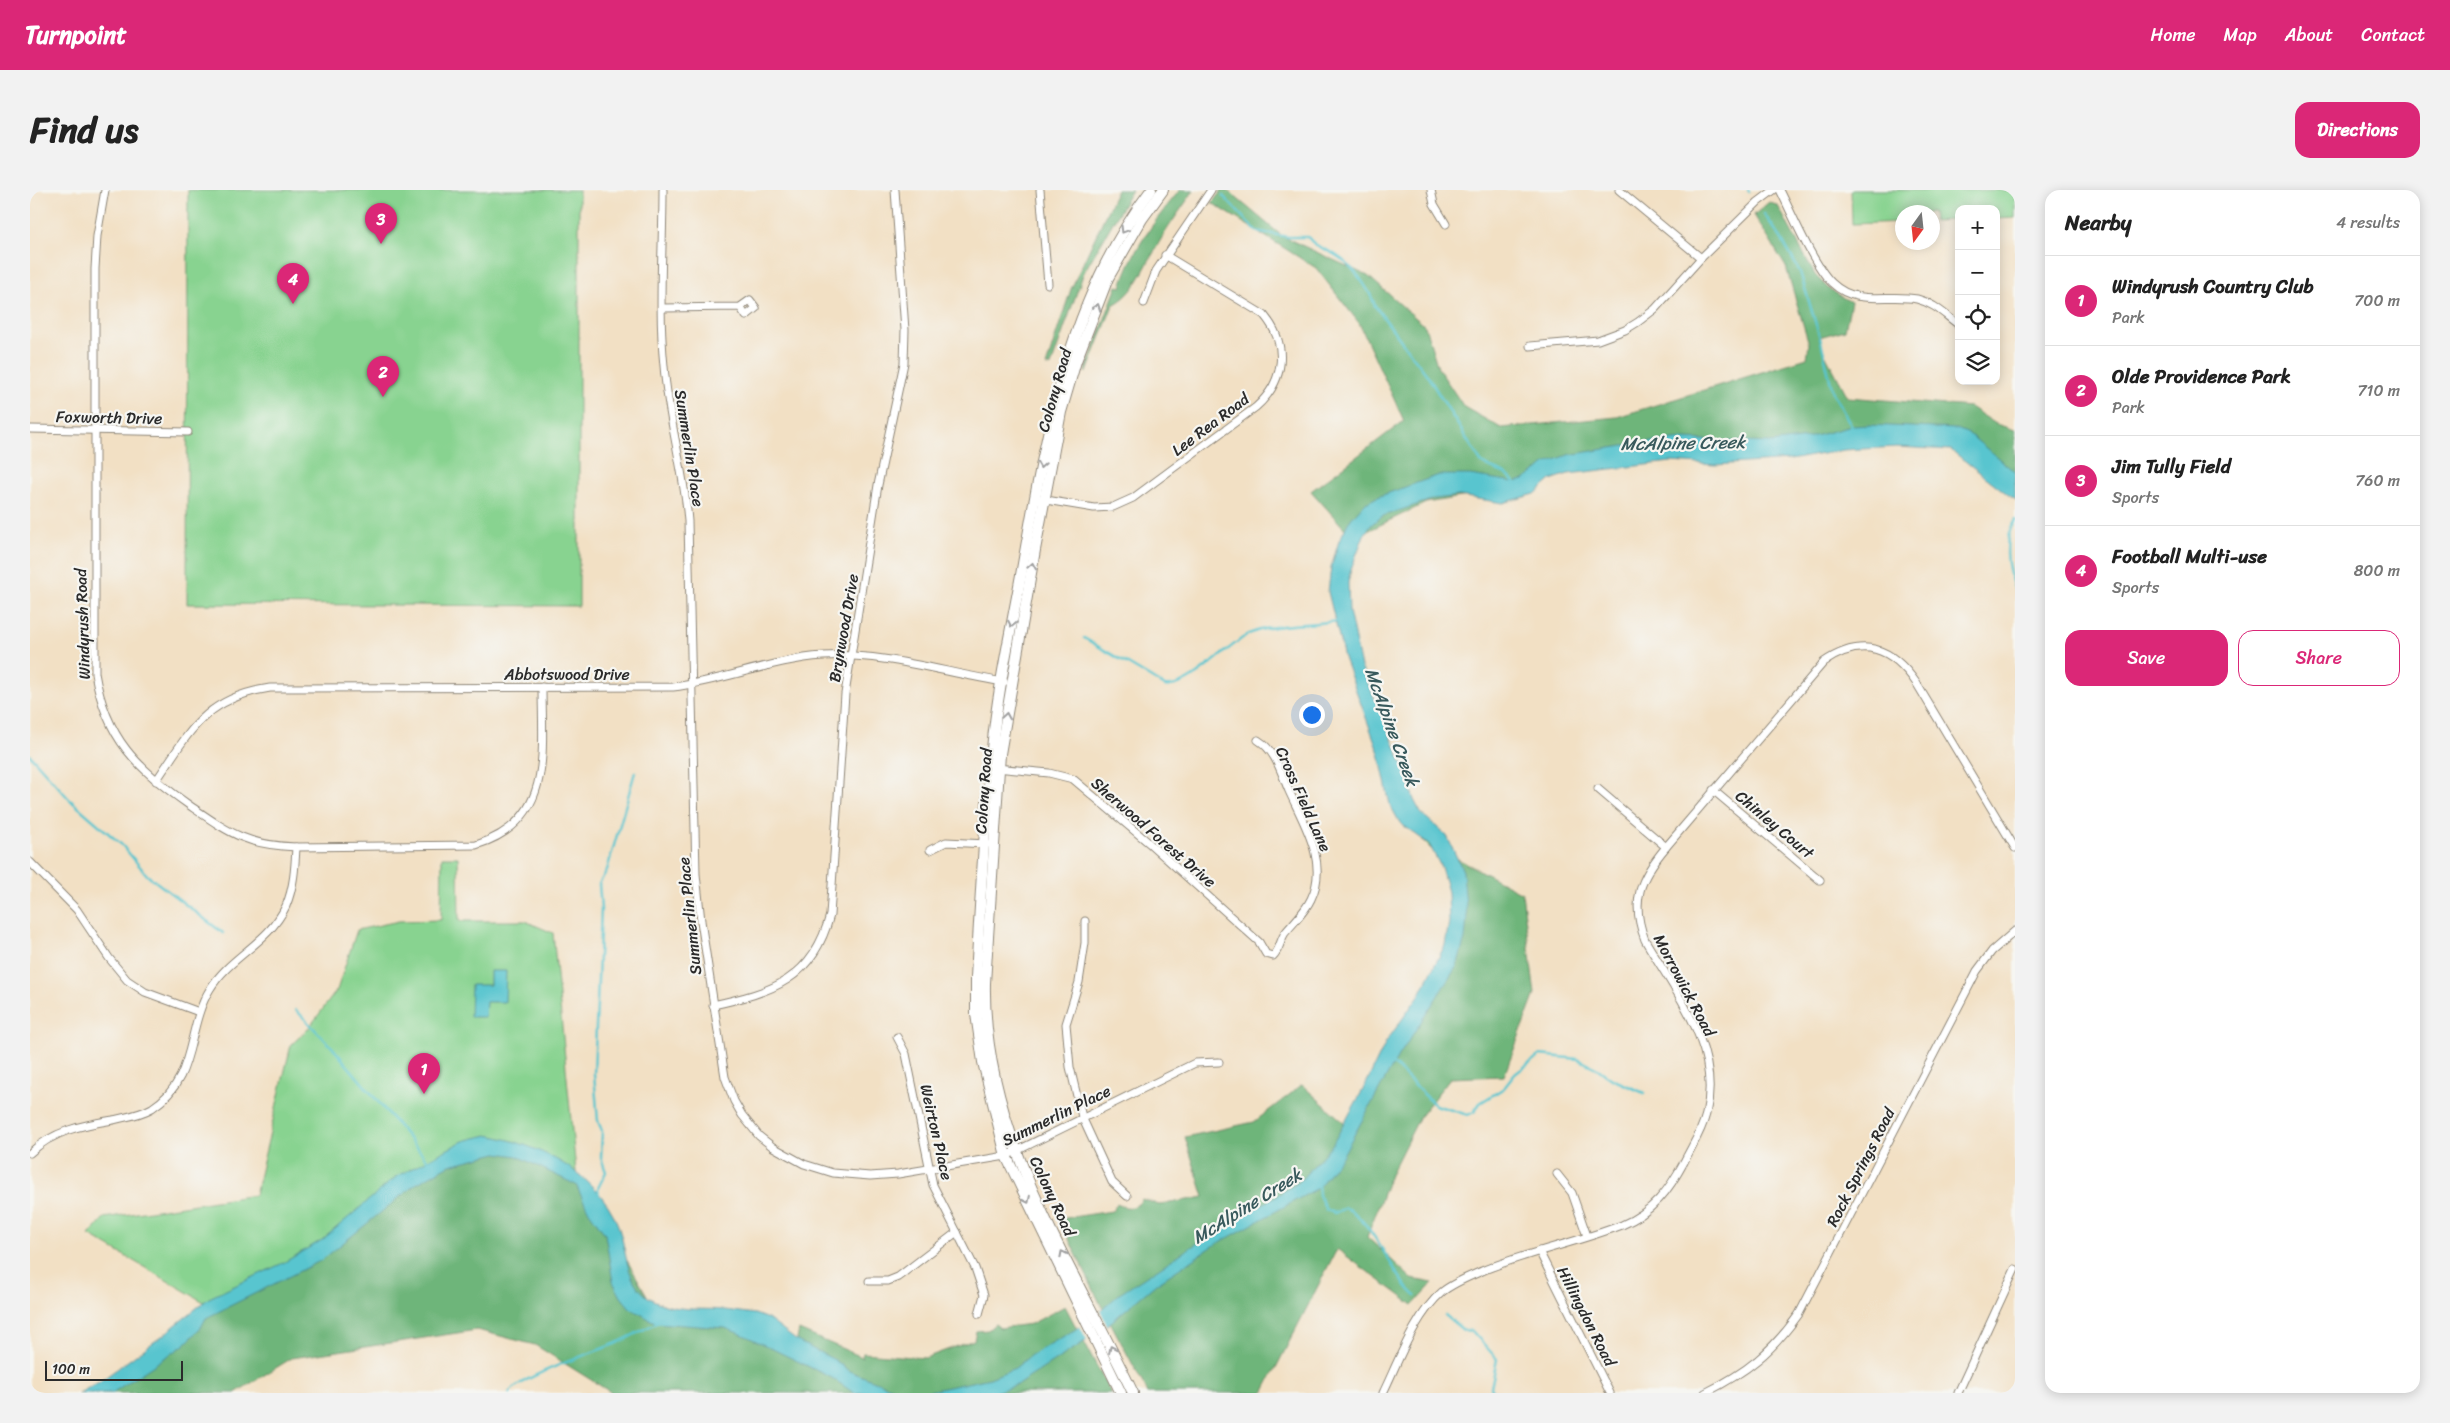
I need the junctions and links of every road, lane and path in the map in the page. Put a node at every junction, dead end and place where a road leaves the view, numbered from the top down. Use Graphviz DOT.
graph roads {
  1 [pos="105,190"];
  2 [pos="663,190"];
  3 [pos="895,190"];
  4 [pos="1040,190"];
  5 [pos="1151,190"];
  6 [pos="1163,190"];
  7 [pos="1211,190"];
  8 [pos="1431,190"];
  9 [pos="1620,190"];
  10 [pos="1774,190"];
  11 [pos="1780,190"];
  12 [pos="1446,224"];
  13 [pos="1165,255"];
  14 [pos="1701,258"];
  15 [pos="1048,284"];
  16 [pos="1144,303"];
  17 [pos="740,307"];
  18 [pos="662,308"];
  19 [pos="1955,322"];
  20 [pos="1079,324"];
  21 [pos="1090,327"];
  22 [pos="1530,346"];
  23 [pos="30,429"];
  24 [pos="94,430"];
  25 [pos="188,432"];
  26 [pos="1039,499"];
  27 [pos="853,655"];
  28 [pos="1006,682"];
  29 [pos="692,685"];
  30 [pos="542,688"];
  31 [pos="1258,740"];
  32 [pos="995,768"];
  33 [pos="156,781"];
  34 [pos="1598,789"];
  35 [pos="1713,790"];
  36 [pos="990,844"];
  37 [pos="296,847"];
  38 [pos="1666,847"];
  39 [pos="2015,848"];
  40 [pos="930,850"];
  41 [pos="30,862"];
  42 [pos="1820,880"];
  43 [pos="1085,920"];
  44 [pos="2015,930"];
  45 [pos="1278,951"];
  46 [pos="713,1005"];
  47 [pos="199,1012"];
  48 [pos="896,1037"];
  49 [pos="1220,1062"];
  50 [pos="1082,1117"];
  51 [pos="1016,1152"];
  52 [pos="30,1153"];
  53 [pos="1006,1156"];
  54 [pos="931,1168"];
  55 [pos="1557,1174"];
  56 [pos="1127,1196"];
  57 [pos="957,1232"];
  58 [pos="1588,1236"];
  59 [pos="1539,1251"];
  60 [pos="2015,1269"];
  61 [pos="869,1281"];
  62 [pos="979,1314"];
  63 [pos="1121,1393"];
  64 [pos="1133,1393"];
  65 [pos="1382,1393"];
  66 [pos="1610,1393"];
  67 [pos="1705,1393"];
  68 [pos="1958,1393"];
  1 -- 24 [label="street, Windyrush Road"];
  2 -- 18 [label="street, Summerlin Place"];
  3 -- 27 [label="street, Brynwood Drive"];
  4 -- 15 [label="street"];
  5 -- 20 [label="main road, Colony Road, one-way"];
  21 -- 6 [label="main road, Colony Road, one-way"];
  7 -- 13 [label="street"];
  8 -- 12 [label="street"];
  9 -- 14 [label="street"];
  10 -- 14 [label="street"];
  11 -- 19 [label="street"];
  13 -- 16 [label="street"];
  13 -- 26 [label="street, Lee Rea Road"];
  14 -- 22 [label="street"];
  17 -- 18 [label="street"];
  18 -- 29 [label="street, Summerlin Place"];
  20 -- 21 [label="main road"];
  20 -- 26 [label="main road, Colony Road, one-way"];
  21 -- 26 [label="main road, Colony Road"];
  23 -- 24 [label="street, Foxworth Drive"];
  24 -- 25 [label="street, Foxworth Drive"];
  24 -- 33 [label="street, Windyrush Road"];
  26 -- 28 [label="main road, Colony Road"];
  27 -- 28 [label="street, Abbotswood Drive"];
  27 -- 29 [label="street, Abbotswood Drive"];
  27 -- 46 [label="street, Brynwood Drive"];
  28 -- 32 [label="main road, Colony Road"];
  29 -- 30 [label="street, Abbotswood Drive"];
  29 -- 46 [label="street, Summerlin Place"];
  30 -- 33 [label="street, Abbotswood Drive"];
  30 -- 37 [label="street, Windyrush Road"];
  31 -- 45 [label="street, Cross Field Lane"];
  32 -- 36 [label="main road, Colony Road"];
  32 -- 45 [label="street, Sherwood Forest Drive"];
  33 -- 37 [label="street, Windyrush Road"];
  34 -- 38 [label="street"];
  35 -- 38 [label="street, Morrowick Road"];
  35 -- 39 [label="street, Morrowick Road"];
  35 -- 42 [label="street, Chinley Court"];
  36 -- 40 [label="street"];
  36 -- 51 [label="main road, Colony Road"];
  36 -- 53 [label="main road, Colony Road"];
  37 -- 47 [label="street"];
  38 -- 58 [label="street, Morrowick Road"];
  41 -- 47 [label="street"];
  43 -- 50 [label="street"];
  44 -- 67 [label="street, Rock Springs Road"];
  46 -- 54 [label="street, Summerlin Place"];
  47 -- 52 [label="street"];
  48 -- 54 [label="street, Weirton Place"];
  49 -- 50 [label="street, Summerlin Place"];
  50 -- 51 [label="street, Summerlin Place"];
  50 -- 56 [label="street"];
  51 -- 53 [label="street, Summerlin Place"];
  64 -- 51 [label="main road, Colony Road, one-way"];
  53 -- 54 [label="street, Summerlin Place"];
  53 -- 63 [label="main road, Colony Road, one-way"];
  54 -- 57 [label="street, Weirton Place"];
  55 -- 58 [label="street"];
  57 -- 61 [label="street"];
  57 -- 62 [label="street, Weirton Place"];
  58 -- 59 [label="street, Morrowick Road"];
  59 -- 65 [label="street, Morrowick Road"];
  59 -- 66 [label="street, Hillingdon Road"];
  60 -- 68 [label="street"];
}
